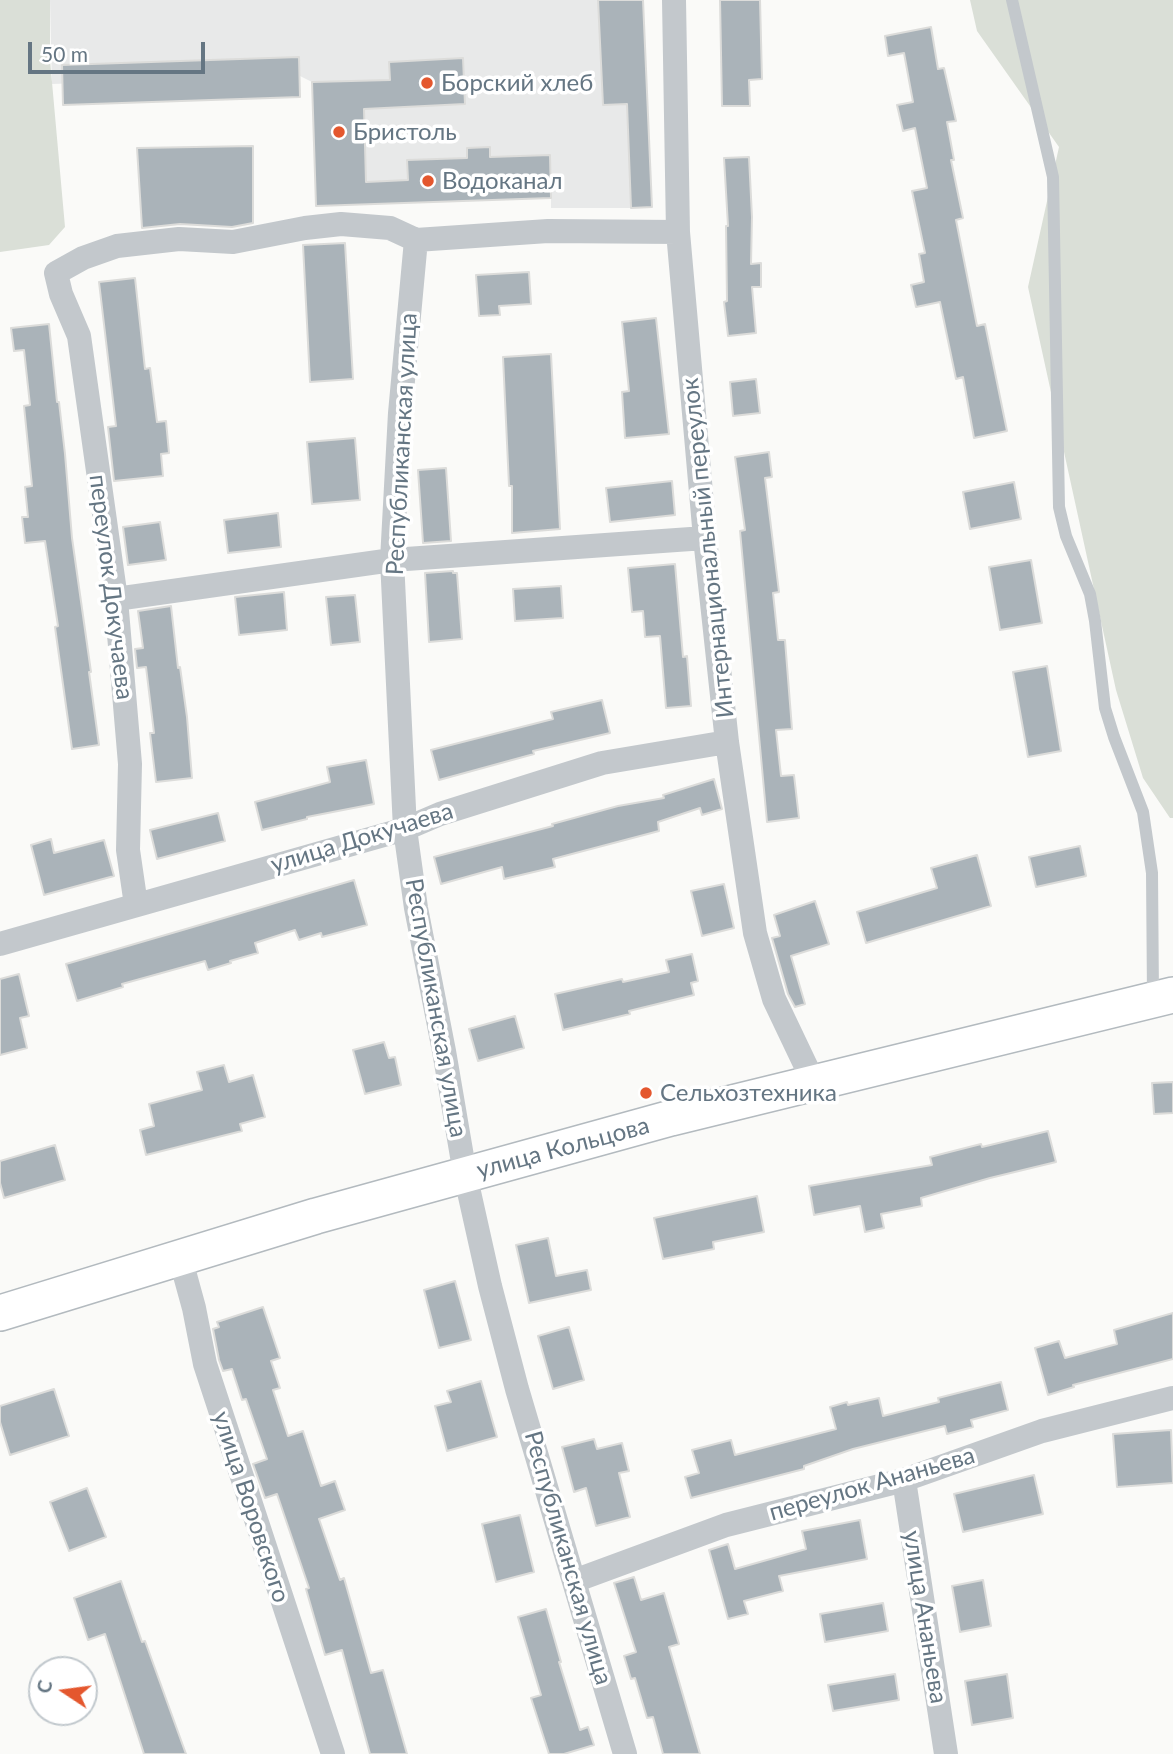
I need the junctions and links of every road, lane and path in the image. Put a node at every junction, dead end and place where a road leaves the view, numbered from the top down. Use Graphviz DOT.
graph roads {
  1 [pos="674,0"];
  2 [pos="1012,0"];
  3 [pos="678,232"];
  4 [pos="416,240"];
  5 [pos="705,538"];
  6 [pos="393,560"];
  7 [pos="116,599"];
  8 [pos="727,742"];
  9 [pos="405,829"];
  10 [pos="136,905"];
  11 [pos="0,944"];
  12 [pos="1163,998"];
  13 [pos="814,1083"];
  14 [pos="465,1174"];
  15 [pos="180,1257"];
  16 [pos="0,1313"];
  17 [pos="1173,1398"];
  18 [pos="904,1480"];
  19 [pos="574,1581"];
  20 [pos="333,1754"];
  21 [pos="625,1754"];
  22 [pos="946,1754"];
  1 -- 3 [label="street, Интернациональный переулок"];
  2 -- 12 [label="lane"];
  3 -- 4 [label="street"];
  3 -- 5 [label="street, Интернациональный переулок"];
  4 -- 6 [label="street, Республиканская улица"];
  4 -- 7 [label="street, переулок Докучаева"];
  5 -- 6 [label="street"];
  5 -- 8 [label="street, Интернациональный переулок"];
  6 -- 7 [label="street"];
  6 -- 9 [label="street, Республиканская улица"];
  7 -- 10 [label="street, переулок Докучаева"];
  8 -- 9 [label="street, улица Докучаева"];
  8 -- 13 [label="street, Интернациональный переулок"];
  9 -- 10 [label="street, улица Докучаева"];
  9 -- 14 [label="street, Республиканская улица"];
  10 -- 11 [label="street, улица Докучаева"];
  12 -- 13 [label="main road, улица Кольцова"];
  13 -- 14 [label="main road, улица Кольцова"];
  14 -- 15 [label="main road, улица Кольцова"];
  14 -- 19 [label="street, Республиканская улица"];
  15 -- 16 [label="main road, улица Кольцова"];
  15 -- 20 [label="street, улица Воровского"];
  17 -- 18 [label="street, переулок Ананьева"];
  18 -- 19 [label="street, переулок Ананьева"];
  18 -- 22 [label="street, улица Ананьева"];
  19 -- 21 [label="street, Республиканская улица"];
}
